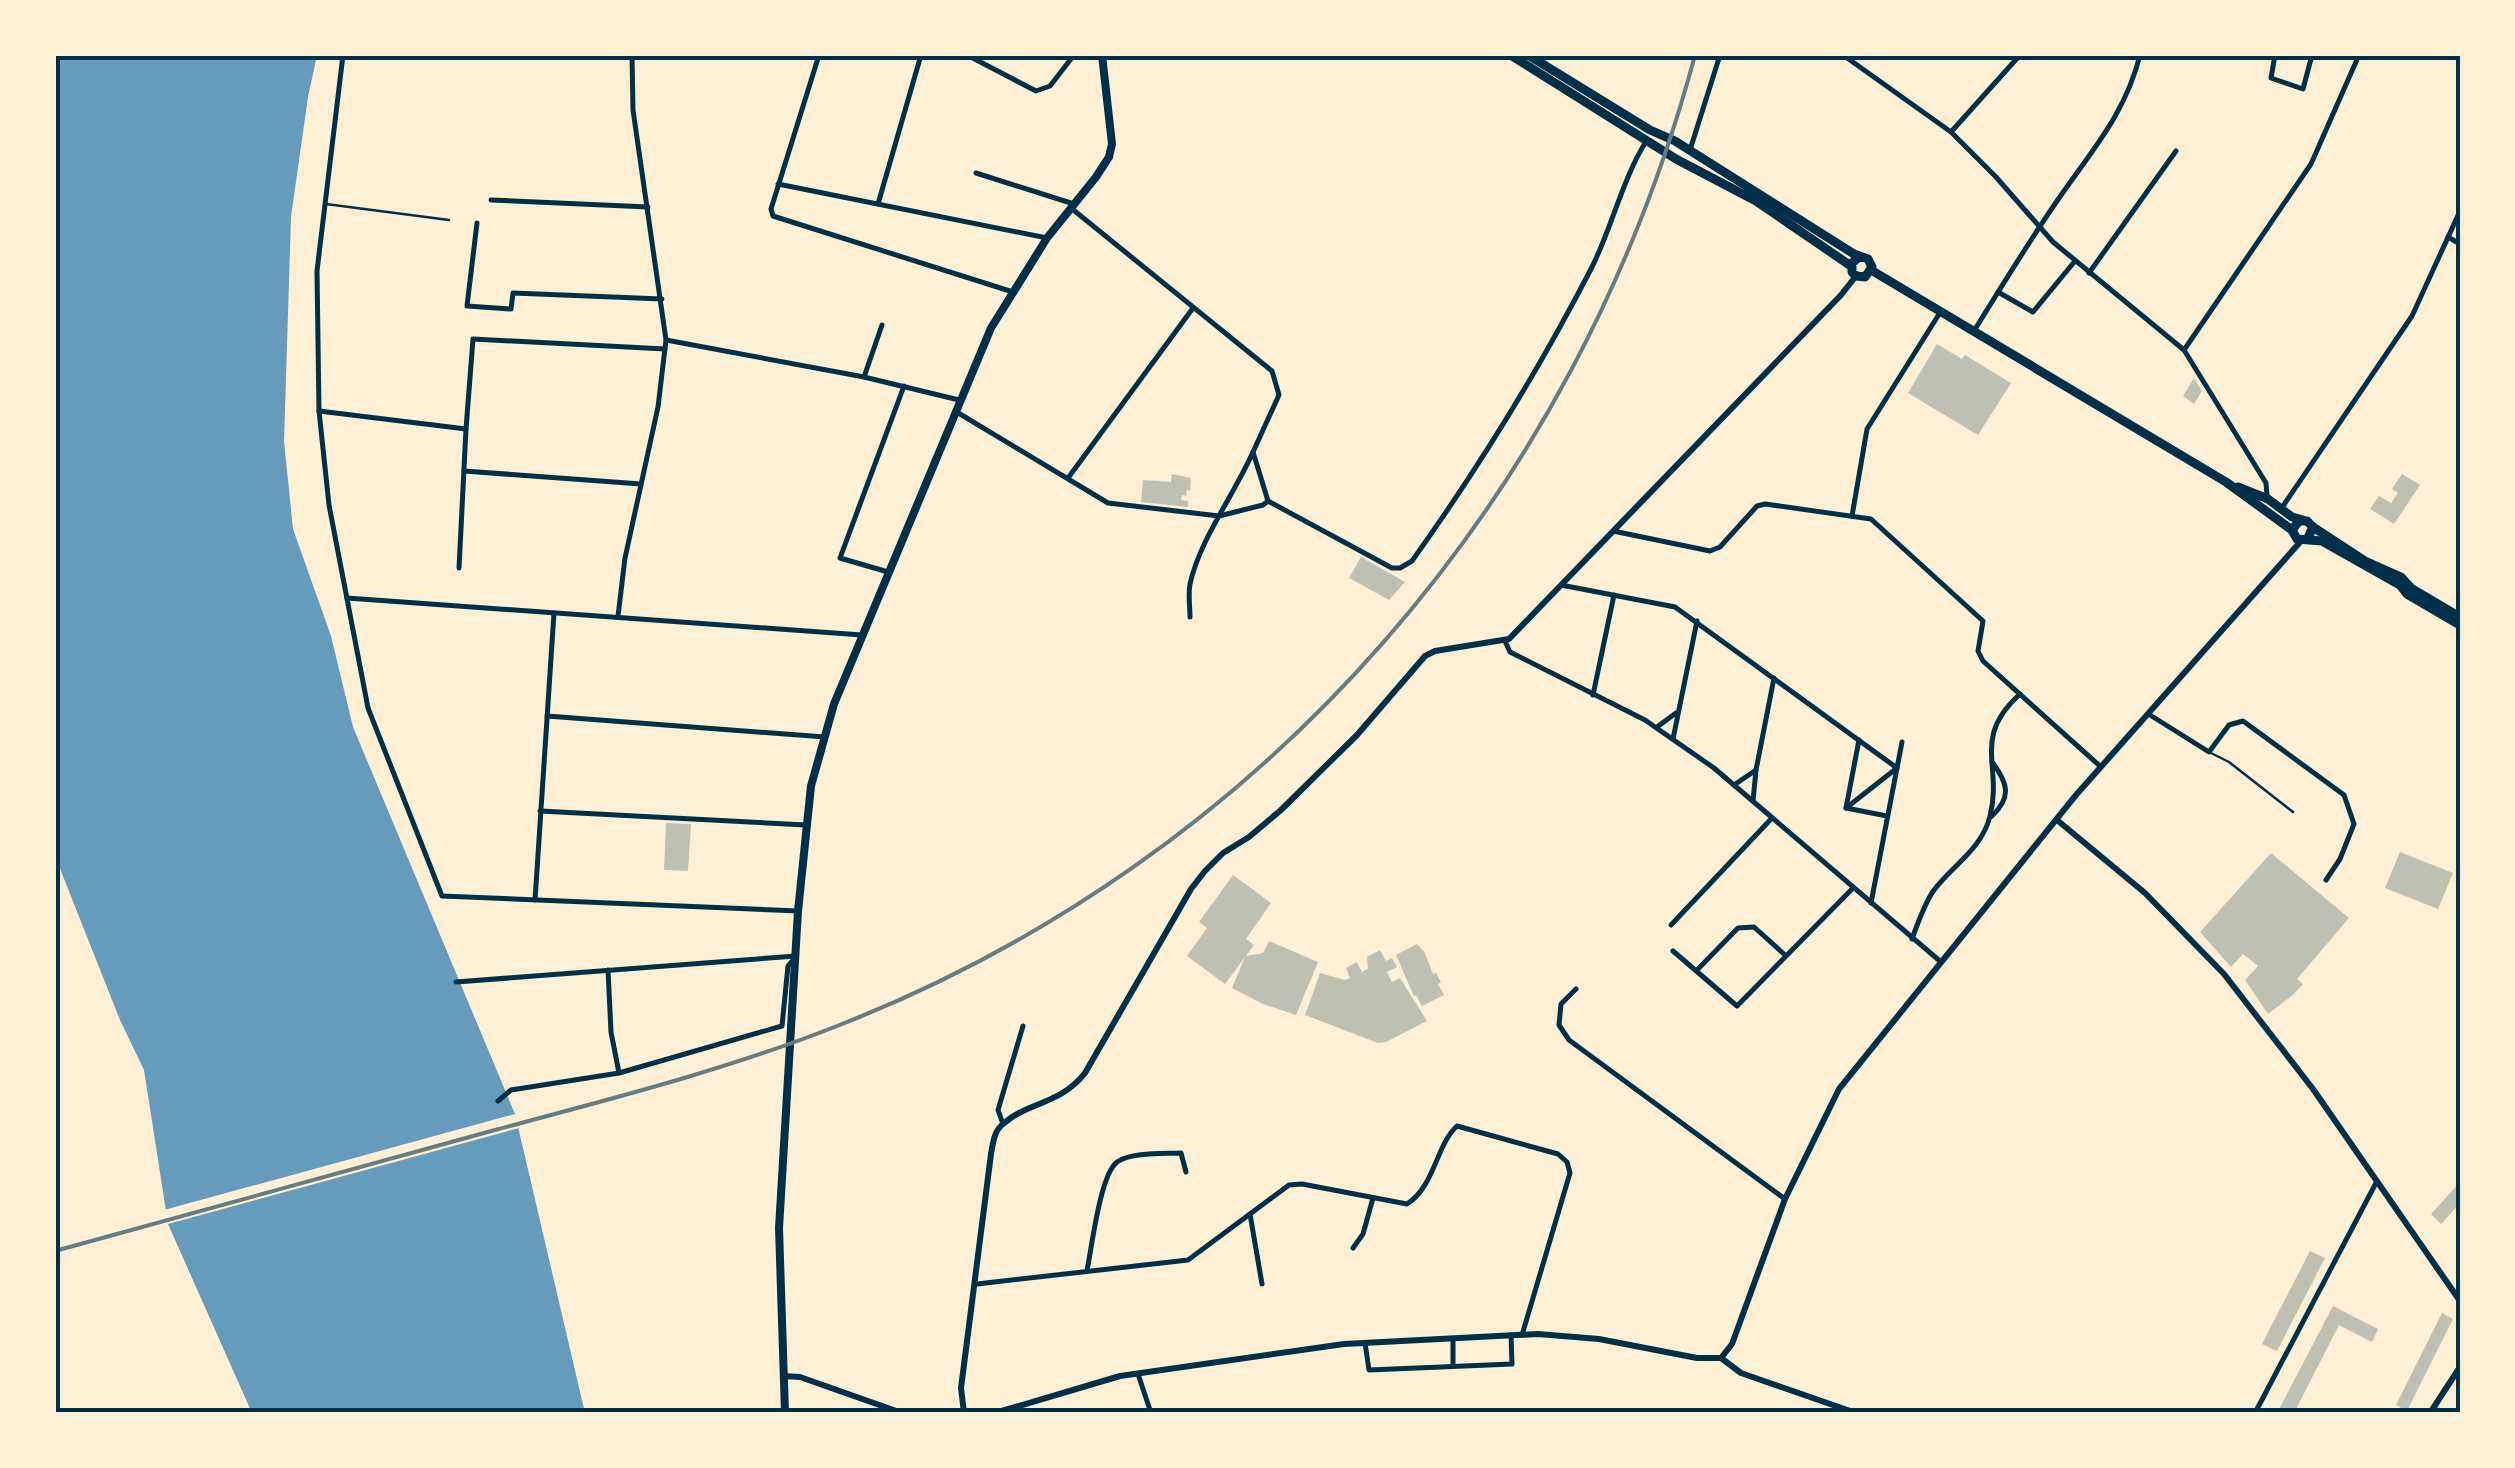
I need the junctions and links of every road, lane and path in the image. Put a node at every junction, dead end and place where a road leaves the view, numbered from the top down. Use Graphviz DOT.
graph roads {
  1 [pos="343,55"];
  2 [pos="632,55"];
  3 [pos="819,55"];
  4 [pos="921,55"];
  5 [pos="967,55"];
  6 [pos="1074,55"];
  7 [pos="1102,55"];
  8 [pos="1501,55"];
  9 [pos="1528,55"];
  10 [pos="1720,55"];
  11 [pos="1842,55"];
  12 [pos="2020,55"];
  13 [pos="2140,55"];
  14 [pos="2275,55"];
  15 [pos="2312,55"];
  16 [pos="2359,55"];
  17 [pos="1513,56"];
  18 [pos="1951,132"];
  19 [pos="1647,140"];
  20 [pos="1690,150"];
  21 [pos="2176,151"];
  22 [pos="976,173"];
  23 [pos="778,184"];
  24 [pos="490,200"];
  25 [pos="324,204"];
  26 [pos="878,204"];
  27 [pos="1072,206"];
  28 [pos="648,207"];
  29 [pos="2460,211"];
  30 [pos="449,220"];
  31 [pos="476,223"];
  32 [pos="2040,227"];
  33 [pos="2448,237"];
  34 [pos="1046,238"];
  35 [pos="2460,244"];
  36 [pos="1859,257"];
  37 [pos="2075,261"];
  38 [pos="1851,266"];
  39 [pos="1872,270"];
  40 [pos="2089,272"];
  41 [pos="1856,276"];
  42 [pos="1013,292"];
  43 [pos="1998,292"];
  44 [pos="662,298"];
  45 [pos="1193,308"];
  46 [pos="1941,311"];
  47 [pos="882,325"];
  48 [pos="1974,331"];
  49 [pos="666,340"];
  50 [pos="665,349"];
  51 [pos="2184,350"];
  52 [pos="864,377"];
  53 [pos="904,386"];
  54 [pos="959,400"];
  55 [pos="319,411"];
  56 [pos="954,411"];
  57 [pos="466,429"];
  58 [pos="1253,452"];
  59 [pos="464,471"];
  60 [pos="1068,478"];
  61 [pos="2226,482"];
  62 [pos="641,484"];
  63 [pos="2268,499"];
  64 [pos="1268,501"];
  65 [pos="2281,509"];
  66 [pos="1218,516"];
  67 [pos="1852,516"];
  68 [pos="2303,520"];
  69 [pos="2312,527"];
  70 [pos="2292,530"];
  71 [pos="1613,532"];
  72 [pos="2304,540"];
  73 [pos="459,568"];
  74 [pos="888,572"];
  75 [pos="1561,585"];
  76 [pos="1614,595"];
  77 [pos="347,598"];
  78 [pos="554,612"];
  79 [pos="618,616"];
  80 [pos="1190,616"];
  81 [pos="2460,617"];
  82 [pos="1697,621"];
  83 [pos="2460,626"];
  84 [pos="864,636"];
  85 [pos="1504,641"];
  86 [pos="1774,678"];
  87 [pos="2020,694"];
  88 [pos="1593,695"];
  89 [pos="1679,712"];
  90 [pos="2150,715"];
  91 [pos="547,716"];
  92 [pos="1656,728"];
  93 [pos="825,737"];
  94 [pos="1672,739"];
  95 [pos="1859,740"];
  96 [pos="1902,742"];
  97 [pos="2209,752"];
  98 [pos="1990,760"];
  99 [pos="2101,766"];
  100 [pos="1896,768"];
  101 [pos="1756,770"];
  102 [pos="1734,785"];
  103 [pos="1753,801"];
  104 [pos="1846,808"];
  105 [pos="540,810"];
  106 [pos="2293,812"];
  107 [pos="1887,816"];
  108 [pos="1772,818"];
  109 [pos="1990,818"];
  110 [pos="2057,820"];
  111 [pos="806,825"];
  112 [pos="2326,880"];
  113 [pos="1854,888"];
  114 [pos="535,900"];
  115 [pos="1871,902"];
  116 [pos="798,911"];
  117 [pos="1671,925"];
  118 [pos="1912,939"];
  119 [pos="1673,951"];
  120 [pos="1786,955"];
  121 [pos="796,956"];
  122 [pos="1940,962"];
  123 [pos="608,970"];
  124 [pos="1697,970"];
  125 [pos="456,982"];
  126 [pos="1576,989"];
  127 [pos="1023,1026"];
  128 [pos="787,1027"];
  129 [pos="619,1073"];
  130 [pos="498,1101"];
  131 [pos="1003,1124"];
  132 [pos="1186,1172"];
  133 [pos="2377,1181"];
  134 [pos="1373,1198"];
  135 [pos="1785,1199"];
  136 [pos="1250,1214"];
  137 [pos="1353,1248"];
  138 [pos="1087,1270"];
  139 [pos="977,1284"];
  140 [pos="1262,1284"];
  141 [pos="2460,1302"];
  142 [pos="1522,1334"];
  143 [pos="1511,1335"];
  144 [pos="1453,1338"];
  145 [pos="1365,1343"];
  146 [pos="1721,1358"];
  147 [pos="1454,1366"];
  148 [pos="2460,1368"];
  149 [pos="1138,1374"];
  150 [pos="782,1376"];
  151 [pos="2432,1410"];
  152 [pos="785,1413"];
  153 [pos="902,1413"];
  154 [pos="964,1413"];
  155 [pos="996,1413"];
  156 [pos="1151,1413"];
  157 [pos="1856,1413"];
  158 [pos="2255,1413"];
  159 [pos="2441,1413"];
  1 -- 25 [label="street"];
  2 -- 28 [label="street"];
  3 -- 23 [label="street"];
  4 -- 26 [label="street"];
  5 -- 6 [label="street"];
  7 -- 27 [label="main road"];
  8 -- 17 [label="main road"];
  9 -- 20 [label="main road"];
  10 -- 20 [label="street"];
  11 -- 18 [label="street"];
  12 -- 18 [label="street"];
  13 -- 32 [label="street"];
  14 -- 15 [label="street"];
  16 -- 51 [label="street"];
  17 -- 19 [label="main road"];
  18 -- 32 [label="street"];
  19 -- 38 [label="main road"];
  19 -- 64 [label="street"];
  20 -- 36 [label="main road"];
  21 -- 40 [label="street"];
  22 -- 27 [label="street"];
  23 -- 26 [label="street"];
  23 -- 42 [label="street"];
  24 -- 28 [label="street"];
  25 -- 30 [label="lane"];
  25 -- 55 [label="street"];
  26 -- 34 [label="street"];
  27 -- 34 [label="main road"];
  27 -- 45 [label="street"];
  28 -- 44 [label="street"];
  29 -- 33 [label="street"];
  31 -- 44 [label="street"];
  32 -- 37 [label="street"];
  32 -- 43 [label="street"];
  33 -- 35 [label="street"];
  33 -- 65 [label="street"];
  34 -- 42 [label="main road"];
  36 -- 38 [label="main road"];
  36 -- 39 [label="main road"];
  37 -- 40 [label="street"];
  37 -- 43 [label="street"];
  38 -- 41 [label="main road"];
  39 -- 41 [label="main road"];
  39 -- 46 [label="main road"];
  40 -- 51 [label="street"];
  41 -- 71 [label="street"];
  42 -- 54 [label="main road"];
  43 -- 48 [label="street"];
  44 -- 49 [label="street"];
  45 -- 58 [label="street"];
  45 -- 60 [label="street"];
  46 -- 48 [label="main road"];
  46 -- 67 [label="street"];
  47 -- 52 [label="street"];
  48 -- 61 [label="main road"];
  49 -- 50 [label="street"];
  49 -- 52 [label="street"];
  50 -- 57 [label="street"];
  50 -- 62 [label="street"];
  51 -- 63 [label="street"];
  52 -- 53 [label="street"];
  53 -- 54 [label="street"];
  53 -- 74 [label="street"];
  54 -- 56 [label="main road"];
  55 -- 57 [label="street"];
  55 -- 77 [label="street"];
  56 -- 60 [label="street"];
  56 -- 74 [label="main road"];
  57 -- 59 [label="street"];
  58 -- 64 [label="street"];
  58 -- 66 [label="street"];
  59 -- 62 [label="street"];
  59 -- 73 [label="street"];
  60 -- 66 [label="street"];
  61 -- 63 [label="main road"];
  61 -- 70 [label="main road"];
  62 -- 79 [label="street"];
  63 -- 65 [label="main road"];
  64 -- 66 [label="street"];
  65 -- 68 [label="main road"];
  66 -- 80 [label="street"];
  67 -- 71 [label="street"];
  67 -- 87 [label="street"];
  68 -- 69 [label="main road"];
  68 -- 70 [label="main road"];
  69 -- 72 [label="main road"];
  69 -- 81 [label="main road"];
  70 -- 72 [label="main road"];
  71 -- 75 [label="street"];
  72 -- 83 [label="main road"];
  72 -- 90 [label="street"];
  74 -- 84 [label="main road"];
  75 -- 76 [label="street"];
  75 -- 85 [label="street"];
  76 -- 82 [label="street"];
  76 -- 88 [label="street"];
  77 -- 78 [label="street"];
  77 -- 114 [label="street"];
  78 -- 79 [label="street"];
  78 -- 91 [label="street"];
  79 -- 84 [label="street"];
  82 -- 86 [label="street"];
  82 -- 89 [label="street"];
  84 -- 93 [label="main road"];
  85 -- 88 [label="street"];
  85 -- 131 [label="street"];
  86 -- 95 [label="street"];
  86 -- 101 [label="street"];
  87 -- 98 [label="street"];
  87 -- 99 [label="street"];
  88 -- 92 [label="street"];
  89 -- 92 [label="street"];
  89 -- 94 [label="street"];
  90 -- 97 [label="street"];
  90 -- 99 [label="street"];
  91 -- 93 [label="street"];
  91 -- 105 [label="street"];
  92 -- 94 [label="street"];
  93 -- 111 [label="main road"];
  94 -- 102 [label="street"];
  95 -- 100 [label="street"];
  95 -- 104 [label="street"];
  96 -- 100 [label="street"];
  97 -- 106 [label="lane"];
  97 -- 112 [label="street"];
  98 -- 109 [label="street"];
  98 -- 109 [label="street"];
  99 -- 110 [label="street"];
  100 -- 104 [label="street"];
  100 -- 107 [label="street"];
  101 -- 102 [label="street"];
  101 -- 103 [label="street"];
  102 -- 103 [label="street"];
  103 -- 108 [label="street"];
  104 -- 107 [label="street"];
  105 -- 111 [label="street"];
  105 -- 114 [label="street"];
  107 -- 115 [label="street"];
  108 -- 113 [label="street"];
  108 -- 117 [label="street"];
  109 -- 118 [label="street"];
  110 -- 122 [label="street"];
  110 -- 133 [label="street"];
  111 -- 116 [label="main road"];
  113 -- 115 [label="street"];
  113 -- 120 [label="street"];
  114 -- 116 [label="street"];
  115 -- 118 [label="street"];
  116 -- 121 [label="main road"];
  118 -- 122 [label="street"];
  119 -- 124 [label="street"];
  120 -- 124 [label="street"];
  120 -- 124 [label="street"];
  121 -- 123 [label="street"];
  121 -- 128 [label="main road"];
  122 -- 135 [label="street"];
  123 -- 125 [label="street"];
  123 -- 129 [label="street"];
  126 -- 135 [label="street"];
  127 -- 131 [label="street"];
  128 -- 129 [label="street"];
  128 -- 150 [label="main road"];
  129 -- 130 [label="street"];
  131 -- 139 [label="street"];
  132 -- 138 [label="street"];
  133 -- 141 [label="street"];
  133 -- 158 [label="street"];
  134 -- 136 [label="street"];
  134 -- 137 [label="street"];
  134 -- 142 [label="street"];
  135 -- 146 [label="street"];
  136 -- 138 [label="street"];
  136 -- 140 [label="street"];
  138 -- 139 [label="street"];
  139 -- 154 [label="street"];
  142 -- 143 [label="street"];
  142 -- 146 [label="street"];
  143 -- 144 [label="street"];
  143 -- 147 [label="street"];
  144 -- 145 [label="street"];
  144 -- 147 [label="street"];
  145 -- 147 [label="street"];
  145 -- 149 [label="street"];
  146 -- 157 [label="street"];
  148 -- 151 [label="street"];
  149 -- 155 [label="street"];
  149 -- 156 [label="street"];
  150 -- 152 [label="main road"];
  150 -- 153 [label="street"];
  151 -- 159 [label="street"];
}
